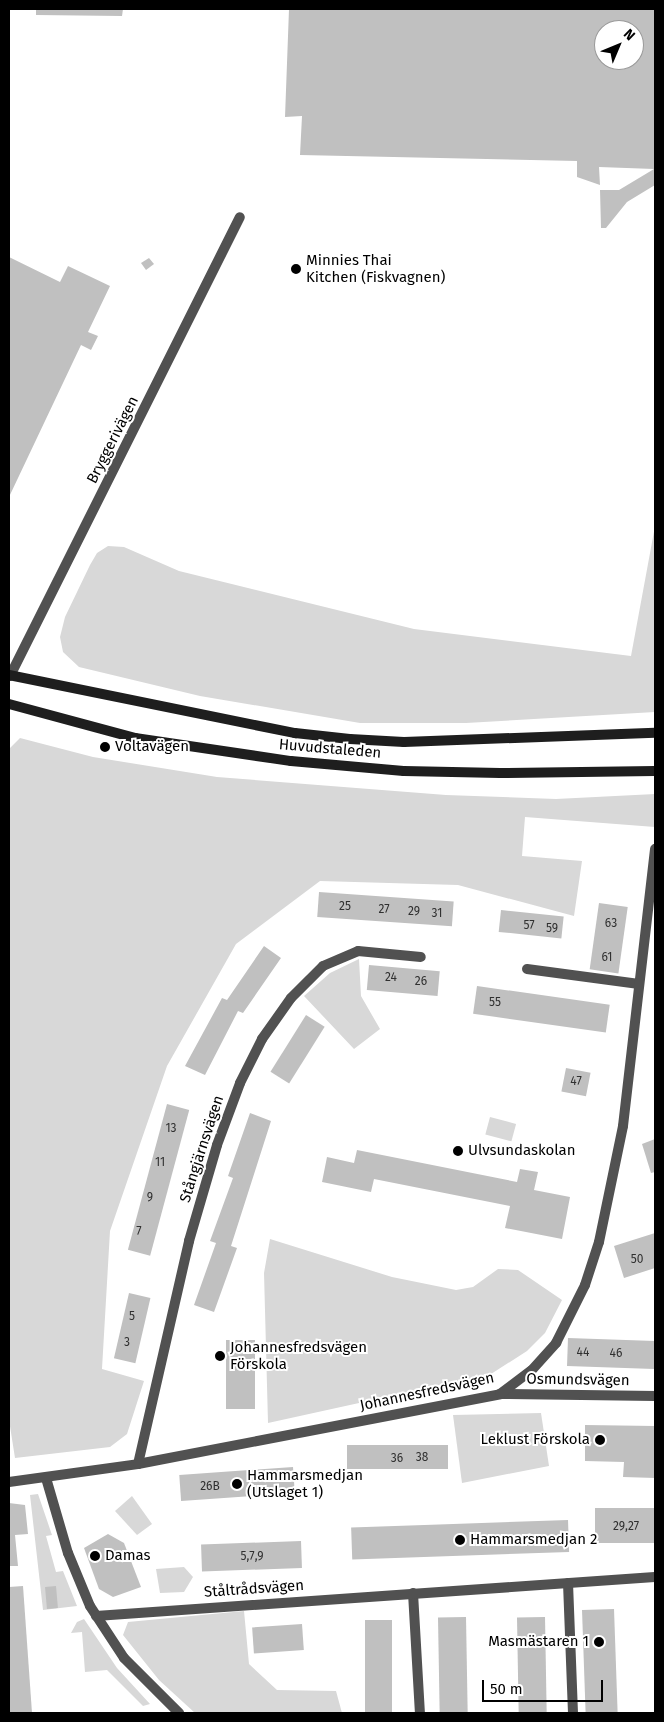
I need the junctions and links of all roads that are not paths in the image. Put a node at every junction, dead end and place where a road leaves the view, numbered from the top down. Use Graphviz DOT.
graph roads {
  1 [pos="240,217"];
  2 [pos="9,676"];
  3 [pos="9,704"];
  4 [pos="655,733"];
  5 [pos="655,770"];
  6 [pos="655,849"];
  7 [pos="421,957"];
  8 [pos="527,969"];
  9 [pos="638,984"];
  10 [pos="500,1394"];
  11 [pos="655,1396"];
  12 [pos="138,1464"];
  13 [pos="46,1478"];
  14 [pos="9,1482"];
  15 [pos="655,1577"];
  16 [pos="568,1583"];
  17 [pos="413,1593"];
  18 [pos="96,1616"];
  19 [pos="179,1713"];
  20 [pos="420,1713"];
  21 [pos="573,1713"];
  1 -- 2 [label="street, Bryggerivägen"];
  2 -- 4 [label="main road, Huvudstaleden"];
  3 -- 5 [label="main road, Huvudstaleden"];
  6 -- 9 [label="street, Johannesfredsvägen"];
  7 -- 12 [label="street, Stångjärnsvägen"];
  8 -- 9 [label="street"];
  9 -- 10 [label="street, Johannesfredsvägen"];
  10 -- 11 [label="street, Osmundsvägen"];
  10 -- 12 [label="street, Johannesfredsvägen"];
  12 -- 13 [label="street, Johannesfredsvägen"];
  13 -- 14 [label="street, Johannesfredsvägen"];
  13 -- 18 [label="street"];
  15 -- 16 [label="street, Ståltrådsvägen"];
  16 -- 17 [label="street, Ståltrådsvägen"];
  16 -- 21 [label="street"];
  17 -- 18 [label="street, Ståltrådsvägen"];
  17 -- 20 [label="street"];
  18 -- 19 [label="street"];
}
